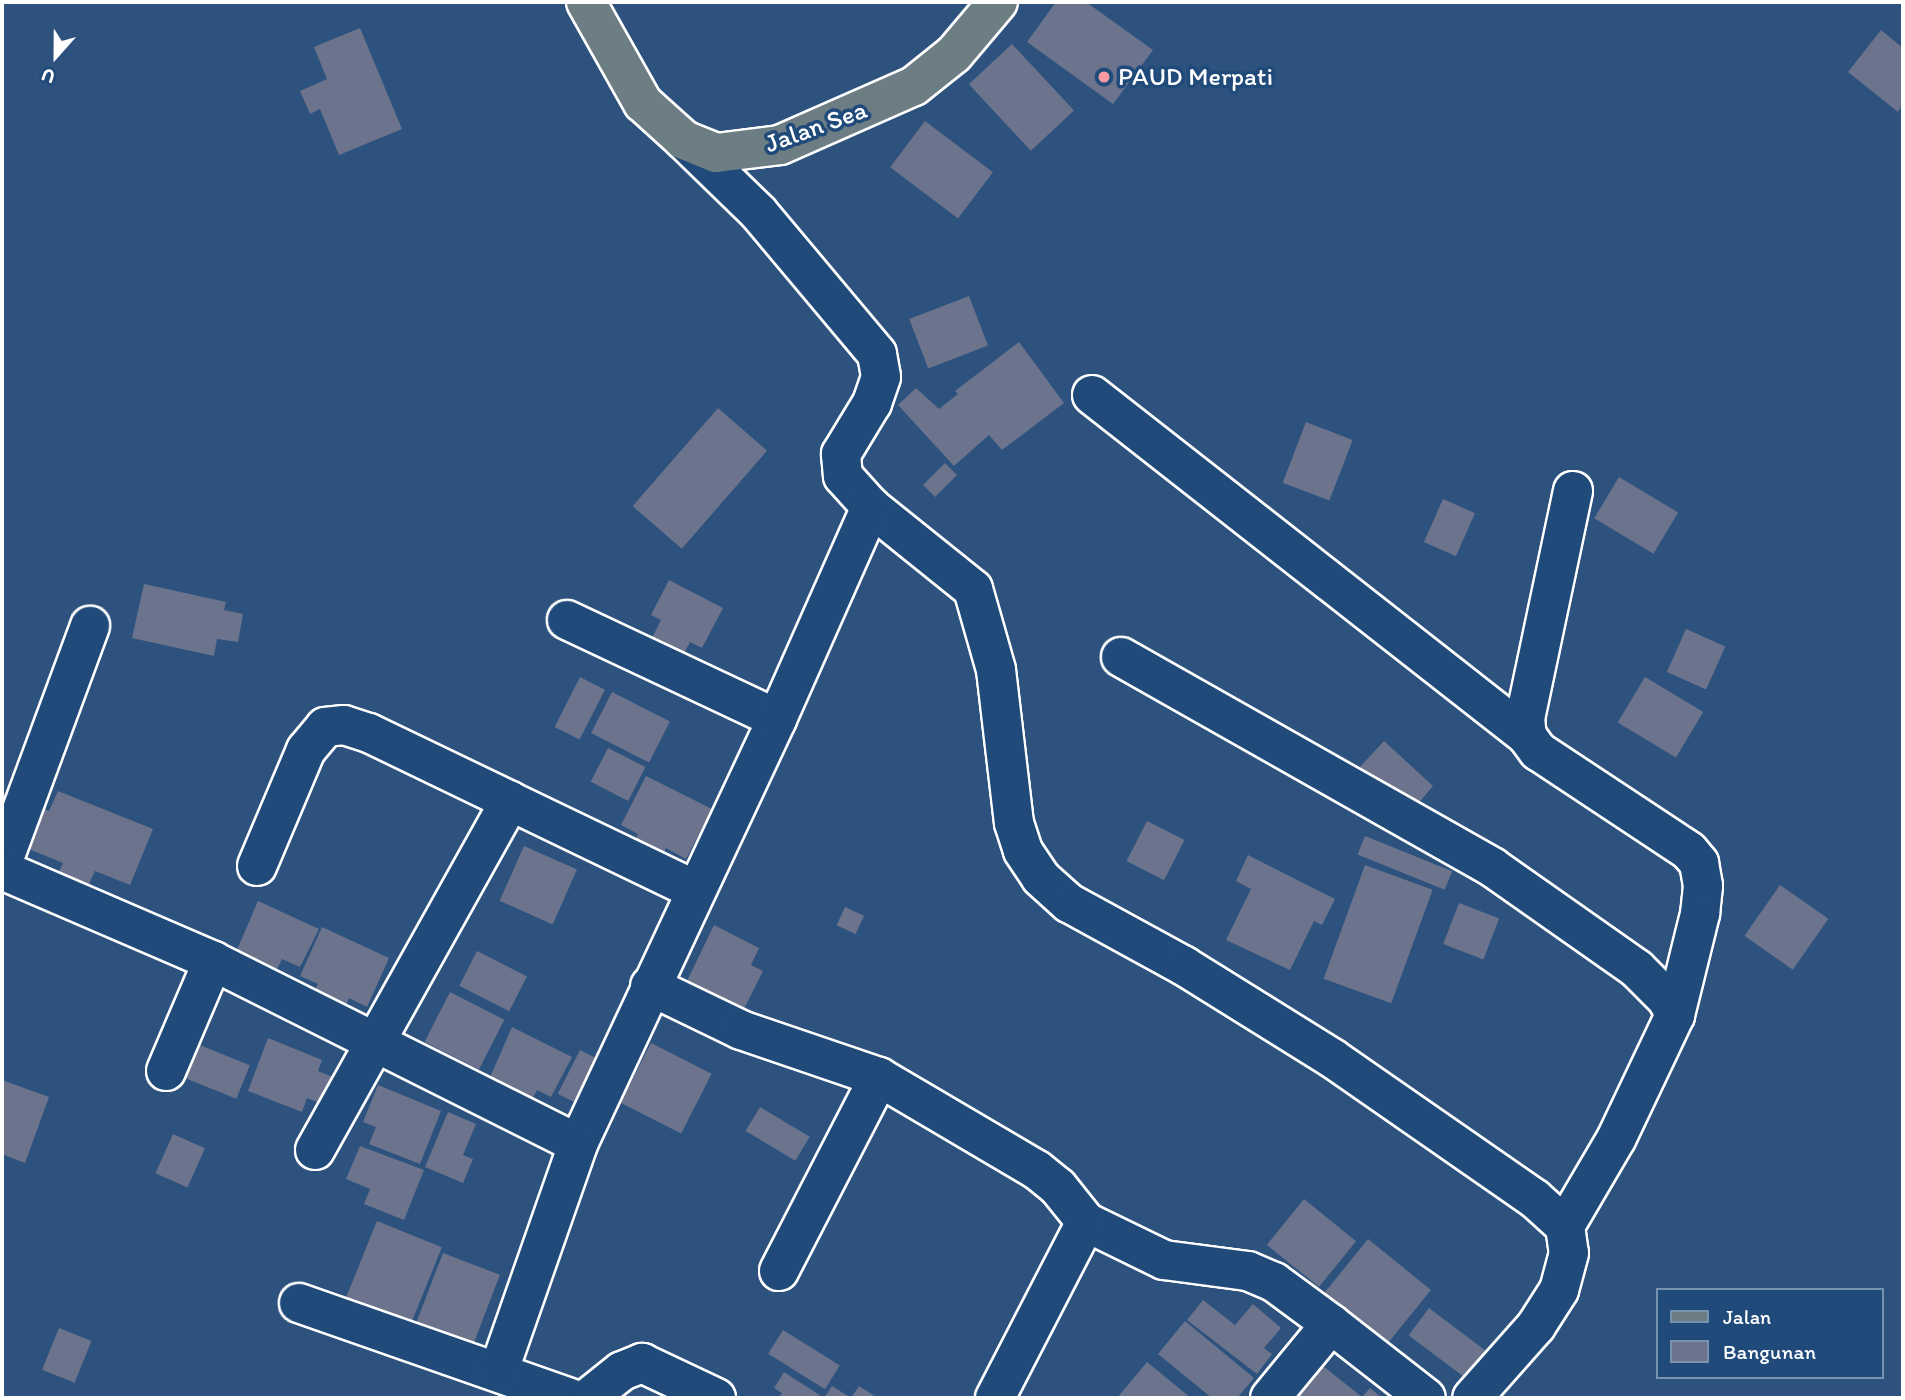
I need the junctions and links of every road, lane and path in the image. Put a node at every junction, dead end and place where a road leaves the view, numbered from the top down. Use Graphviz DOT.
graph roads {
  1 [pos="586,2"];
  2 [pos="998,2"];
  3 [pos="684,140"];
  4 [pos="1092,395"];
  5 [pos="1573,491"];
  6 [pos="871,507"];
  7 [pos="567,620"];
  8 [pos="90,626"];
  9 [pos="1121,657"];
  10 [pos="777,719"];
  11 [pos="1527,736"];
  12 [pos="510,801"];
  13 [pos="2,864"];
  14 [pos="257,866"];
  15 [pos="2,870"];
  16 [pos="695,890"];
  17 [pos="213,961"];
  18 [pos="650,986"];
  19 [pos="1675,1015"];
  20 [pos="374,1042"];
  21 [pos="166,1071"];
  22 [pos="879,1077"];
  23 [pos="578,1144"];
  24 [pos="315,1150"];
  25 [pos="1086,1222"];
  26 [pos="1565,1226"];
  27 [pos="779,1271"];
  28 [pos="299,1303"];
  29 [pos="1331,1324"];
  30 [pos="499,1370"];
  31 [pos="570,1398"];
  32 [pos="587,1398"];
  33 [pos="716,1398"];
  34 [pos="995,1398"];
  35 [pos="1270,1398"];
  36 [pos="1426,1398"];
  37 [pos="1472,1398"];
  1 -- 3 [label="main road, Jalan Sea"];
  2 -- 3 [label="main road, Jalan Sea"];
  3 -- 6 [label="street"];
  4 -- 11 [label="street"];
  5 -- 11 [label="street"];
  6 -- 10 [label="street"];
  6 -- 26 [label="street"];
  7 -- 10 [label="street"];
  8 -- 13 [label="street"];
  9 -- 19 [label="street"];
  10 -- 16 [label="street"];
  11 -- 19 [label="street"];
  12 -- 14 [label="street"];
  12 -- 16 [label="street"];
  12 -- 20 [label="street"];
  15 -- 17 [label="street"];
  16 -- 18 [label="street"];
  17 -- 20 [label="street"];
  17 -- 21 [label="street"];
  18 -- 22 [label="street"];
  18 -- 23 [label="street"];
  19 -- 26 [label="street"];
  20 -- 23 [label="street"];
  20 -- 24 [label="street"];
  22 -- 25 [label="street"];
  22 -- 27 [label="street"];
  23 -- 30 [label="street"];
  25 -- 29 [label="street"];
  25 -- 34 [label="street"];
  26 -- 37 [label="street"];
  28 -- 30 [label="street"];
  29 -- 35 [label="street"];
  29 -- 36 [label="street"];
  30 -- 31 [label="street"];
  32 -- 33 [label="street"];
}
